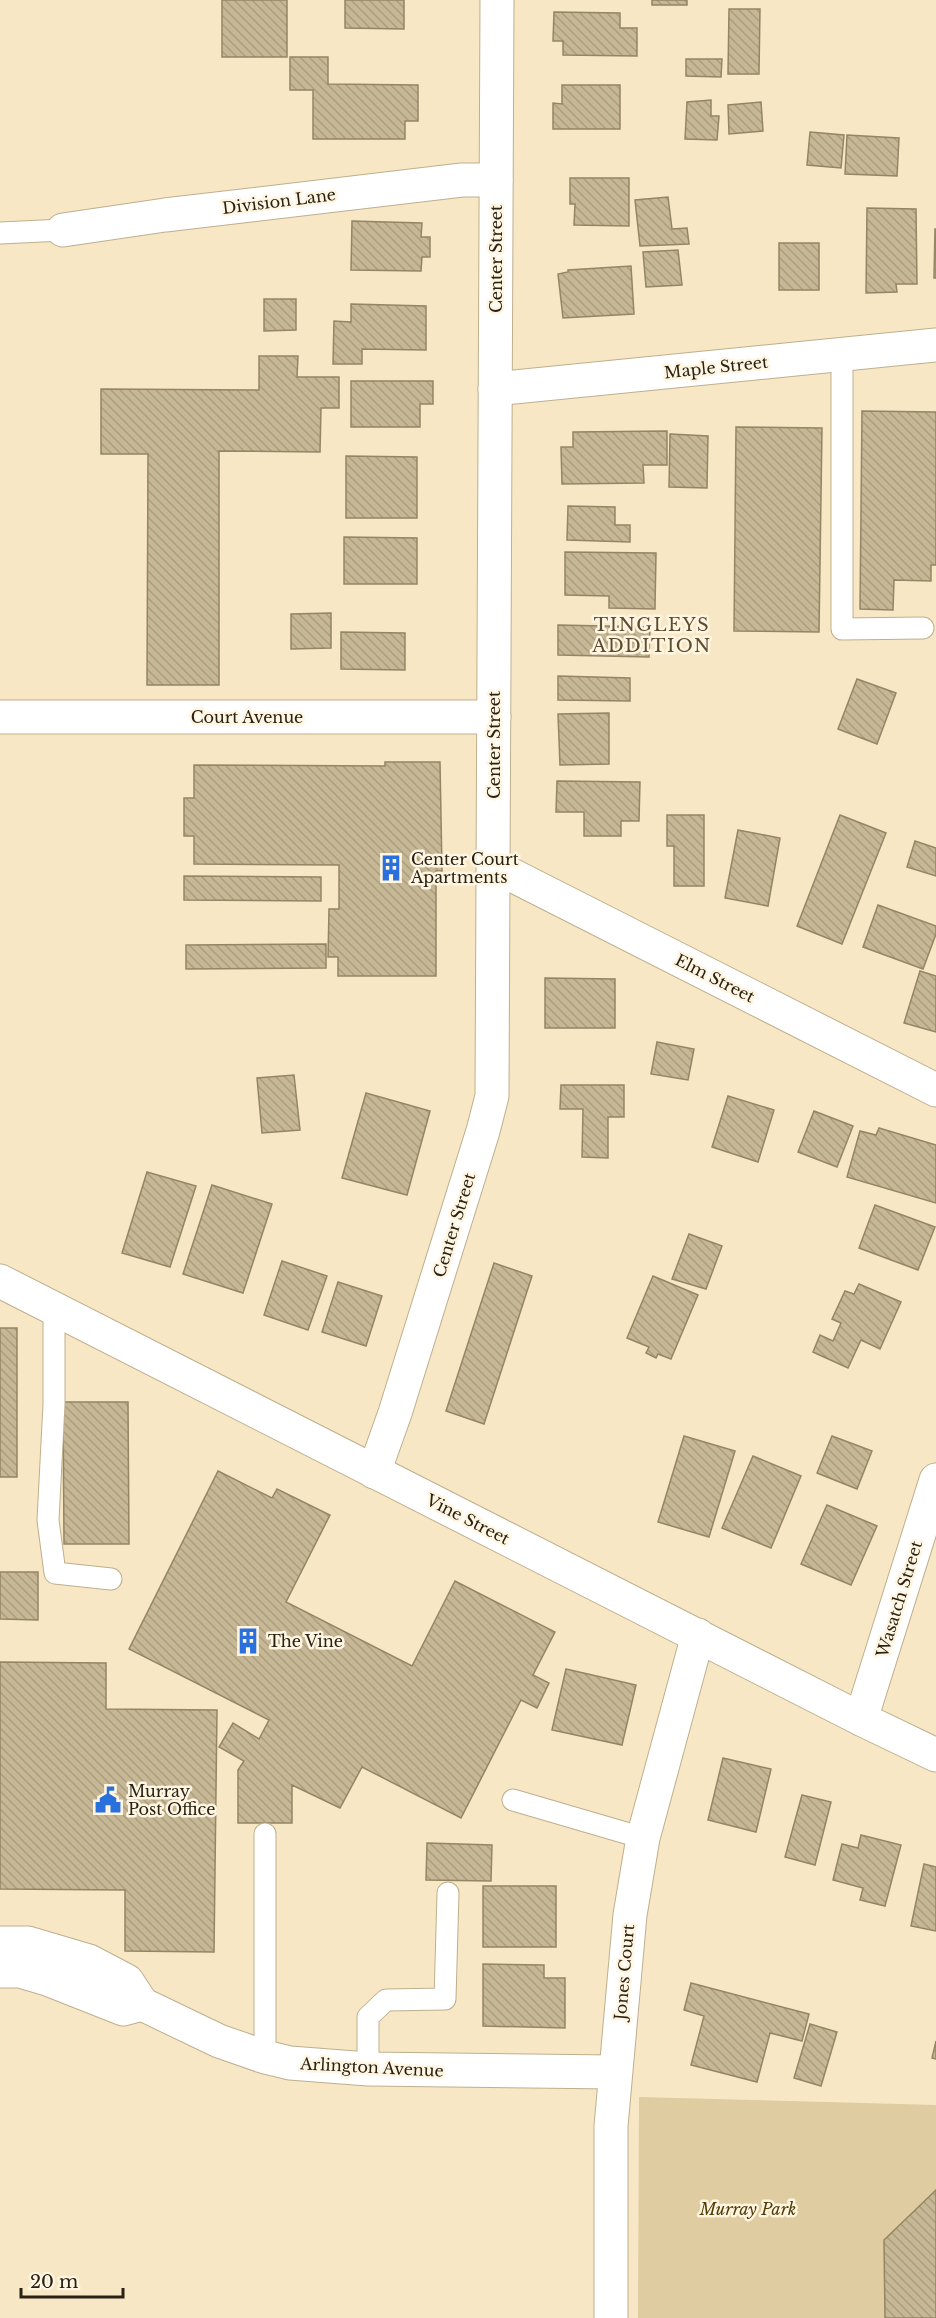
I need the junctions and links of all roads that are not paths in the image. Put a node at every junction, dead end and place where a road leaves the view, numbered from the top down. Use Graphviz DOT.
graph roads {
  1 [pos="497,0"];
  2 [pos="496,180"];
  3 [pos="63,230"];
  4 [pos="0,233"];
  5 [pos="936,345"];
  6 [pos="842,355"];
  7 [pos="495,389"];
  8 [pos="923,628"];
  9 [pos="0,717"];
  10 [pos="494,717"];
  11 [pos="494,866"];
  12 [pos="936,1090"];
  13 [pos="0,1281"];
  14 [pos="54,1309"];
  15 [pos="374,1472"];
  16 [pos="936,1480"];
  17 [pos="111,1579"];
  18 [pos="698,1635"];
  19 [pos="861,1719"];
  20 [pos="936,1755"];
  21 [pos="513,1800"];
  22 [pos="265,1834"];
  23 [pos="644,1838"];
  24 [pos="448,1893"];
  25 [pos="0,1943"];
  26 [pos="0,1971"];
  27 [pos="142,2004"];
  28 [pos="265,2057"];
  29 [pos="368,2070"];
  30 [pos="614,2072"];
  31 [pos="611,2318"];
  1 -- 2 [label="street, Center Street"];
  2 -- 3 [label="street, Division Lane"];
  2 -- 7 [label="street, Center Street"];
  3 -- 4 [label="lane"];
  5 -- 6 [label="street, Maple Street"];
  6 -- 7 [label="street, Maple Street"];
  6 -- 8 [label="lane"];
  7 -- 10 [label="street, Center Street"];
  9 -- 10 [label="street, Court Avenue"];
  10 -- 11 [label="street, Center Street"];
  11 -- 12 [label="street, Elm Street"];
  11 -- 15 [label="street, Center Street"];
  13 -- 14 [label="street, Vine Street"];
  14 -- 15 [label="street, Vine Street"];
  14 -- 17 [label="lane"];
  15 -- 18 [label="street, Vine Street"];
  16 -- 19 [label="street, Wasatch Street"];
  18 -- 19 [label="street, Vine Street"];
  18 -- 23 [label="street, Jones Court"];
  19 -- 20 [label="street, Vine Street"];
  21 -- 23 [label="lane"];
  22 -- 28 [label="lane"];
  23 -- 30 [label="street, Jones Court"];
  24 -- 29 [label="lane"];
  25 -- 27 [label="street, Arlington Avenue"];
  26 -- 27 [label="street, Arlington Avenue"];
  27 -- 28 [label="street, Arlington Avenue"];
  28 -- 29 [label="street, Arlington Avenue"];
  29 -- 30 [label="street, Arlington Avenue"];
  30 -- 31 [label="street, Jones Court"];
}
